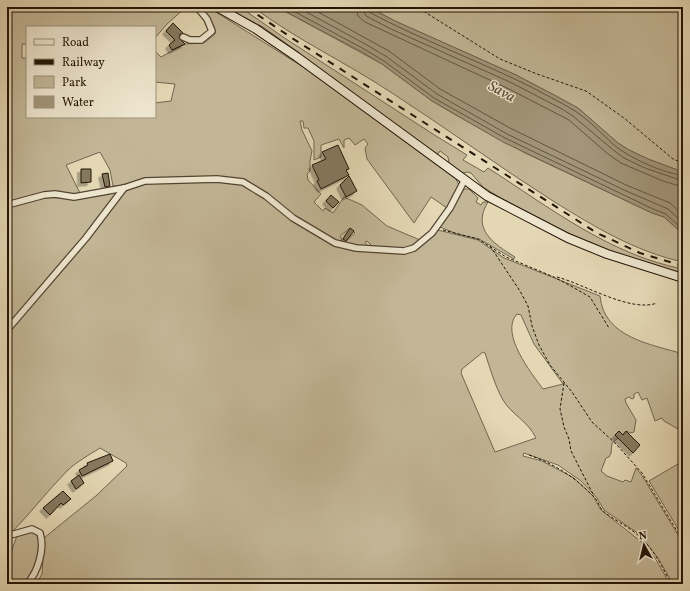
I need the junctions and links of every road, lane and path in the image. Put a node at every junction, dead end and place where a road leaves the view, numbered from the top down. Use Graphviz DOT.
graph roads {
  1 [pos="197,7"];
  2 [pos="217,7"];
  3 [pos="390,7"];
  4 [pos="420,8"];
  5 [pos="183,37"];
  6 [pos="683,163"];
  7 [pos="464,181"];
  8 [pos="124,188"];
  9 [pos="7,205"];
  10 [pos="437,228"];
  11 [pos="490,246"];
  12 [pos="554,277"];
  13 [pos="683,278"];
  14 [pos="656,303"];
  15 [pos="609,328"];
  16 [pos="7,330"];
  17 [pos="564,383"];
  18 [pos="529,455"];
  19 [pos="593,495"];
  20 [pos="7,536"];
  21 [pos="683,541"];
  22 [pos="27,584"];
  23 [pos="671,584"];
  1 -- 5 [label="street"];
  2 -- 7 [label="street"];
  3 -- 4 [label="path"];
  4 -- 6 [label="path"];
  7 -- 10 [label="street"];
  7 -- 13 [label="street"];
  8 -- 9 [label="street"];
  8 -- 10 [label="street"];
  8 -- 16 [label="street"];
  10 -- 11 [label="path"];
  11 -- 12 [label="path"];
  11 -- 17 [label="path"];
  12 -- 14 [label="path"];
  12 -- 15 [label="path"];
  17 -- 19 [label="path"];
  17 -- 21 [label="path"];
  18 -- 19 [label="path"];
  19 -- 23 [label="path"];
  20 -- 22 [label="street"];
}
